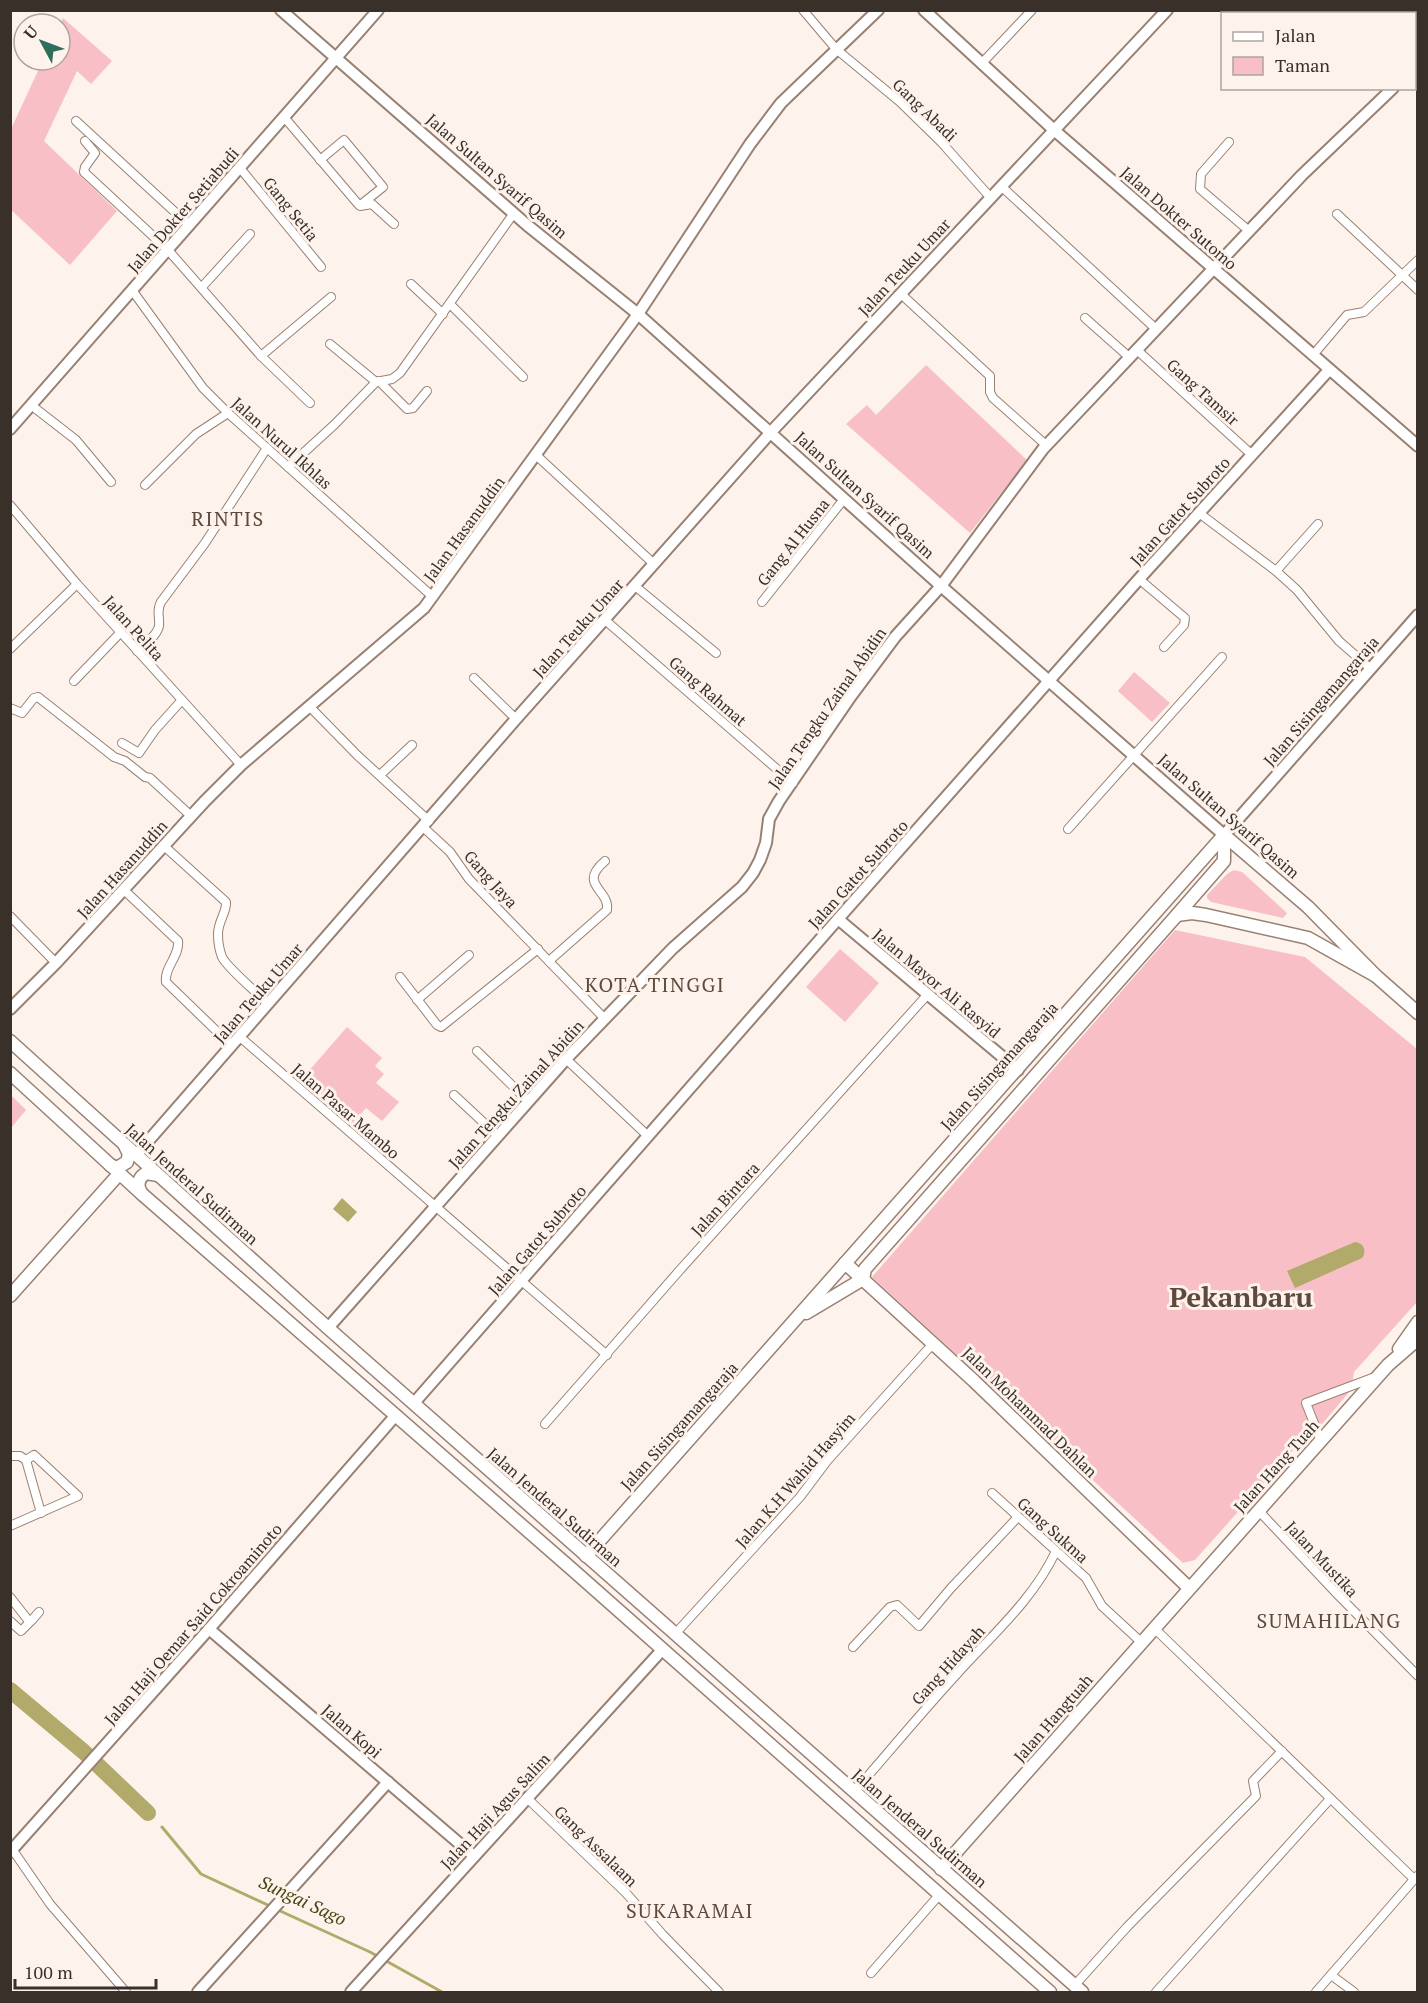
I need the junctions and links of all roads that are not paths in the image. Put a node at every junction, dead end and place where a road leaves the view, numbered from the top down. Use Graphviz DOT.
graph roads {
  1 [pos="281,10"];
  2 [pos="378,10"];
  3 [pos="803,10"];
  4 [pos="878,10"];
  5 [pos="924,10"];
  6 [pos="1032,10"];
  7 [pos="1167,10"];
  8 [pos="836,50"];
  9 [pos="336,58"];
  10 [pos="982,63"];
  11 [pos="1391,90"];
  12 [pos="284,117"];
  13 [pos="76,121"];
  14 [pos="1054,130"];
  15 [pos="85,141"];
  16 [pos="1229,142"];
  17 [pos="320,160"];
  18 [pos="240,168"];
  19 [pos="1001,186"];
  20 [pos="990,197"];
  21 [pos="360,206"];
  22 [pos="514,213"];
  23 [pos="1337,214"];
  24 [pos="394,224"];
  25 [pos="189,225"];
  26 [pos="1248,230"];
  27 [pos="250,234"];
  28 [pos="168,250"];
  29 [pos="1418,260"];
  30 [pos="321,267"];
  31 [pos="1213,267"];
  32 [pos="1402,275"];
  33 [pos="411,284"];
  34 [pos="201,287"];
  35 [pos="132,290"];
  36 [pos="1418,290"];
  37 [pos="901,294"];
  38 [pos="331,297"];
  39 [pos="450,304"];
  40 [pos="443,314"];
  41 [pos="638,314"];
  42 [pos="1085,318"];
  43 [pos="1155,328"];
  44 [pos="330,344"];
  45 [pos="1133,353"];
  46 [pos="1313,355"];
  47 [pos="261,356"];
  48 [pos="1329,370"];
  49 [pos="523,377"];
  50 [pos="377,381"];
  51 [pos="427,391"];
  52 [pos="310,403"];
  53 [pos="31,405"];
  54 [pos="228,413"];
  55 [pos="10,429"];
  56 [pos="771,432"];
  57 [pos="1046,445"];
  58 [pos="1418,446"];
  59 [pos="267,448"];
  60 [pos="1251,454"];
  61 [pos="536,456"];
  62 [pos="288,467"];
  63 [pos="111,482"];
  64 [pos="145,485"];
  65 [pos="844,499"];
  66 [pos="10,505"];
  67 [pos="1199,513"];
  68 [pos="1318,524"];
  69 [pos="654,564"];
  70 [pos="1276,571"];
  71 [pos="1139,579"];
  72 [pos="77,585"];
  73 [pos="636,586"];
  74 [pos="941,586"];
  75 [pos="433,597"];
  76 [pos="762,602"];
  77 [pos="1418,615"];
  78 [pos="605,620"];
  79 [pos="120,633"];
  80 [pos="1164,647"];
  81 [pos="10,649"];
  82 [pos="137,651"];
  83 [pos="716,653"];
  84 [pos="1222,657"];
  85 [pos="1371,669"];
  86 [pos="474,678"];
  87 [pos="74,681"];
  88 [pos="1050,681"];
  89 [pos="181,701"];
  90 [pos="309,706"];
  91 [pos="10,708"];
  92 [pos="516,719"];
  93 [pos="122,743"];
  94 [pos="412,745"];
  95 [pos="1134,755"];
  96 [pos="241,765"];
  97 [pos="380,775"];
  98 [pos="793,783"];
  99 [pos="191,816"];
  100 [pos="426,824"];
  101 [pos="1068,829"];
  102 [pos="1224,835"];
  103 [pos="163,845"];
  104 [pos="605,861"];
  105 [pos="124,890"];
  106 [pos="1177,915"];
  107 [pos="10,916"];
  108 [pos="838,918"];
  109 [pos="538,949"];
  110 [pos="470,955"];
  111 [pos="549,961"];
  112 [pos="56,963"];
  113 [pos="1376,976"];
  114 [pos="400,977"];
  115 [pos="928,994"];
  116 [pos="417,1000"];
  117 [pos="268,1004"];
  118 [pos="10,1010"];
  119 [pos="1418,1013"];
  120 [pos="605,1019"];
  121 [pos="240,1037"];
  122 [pos="10,1041"];
  123 [pos="232,1046"];
  124 [pos="477,1051"];
  125 [pos="566,1059"];
  126 [pos="1048,1060"];
  127 [pos="1018,1070"];
  128 [pos="10,1073"];
  129 [pos="454,1095"];
  130 [pos="528,1101"];
  131 [pos="498,1136"];
  132 [pos="648,1136"];
  133 [pos="125,1146"];
  134 [pos="136,1155"];
  135 [pos="110,1165"];
  136 [pos="119,1174"];
  137 [pos="158,1175"];
  138 [pos="142,1194"];
  139 [pos="434,1206"];
  140 [pos="845,1263"];
  141 [pos="863,1279"];
  142 [pos="521,1282"];
  143 [pos="10,1296"];
  144 [pos="797,1318"];
  145 [pos="1418,1322"];
  146 [pos="328,1328"];
  147 [pos="1418,1340"];
  148 [pos="936,1346"];
  149 [pos="606,1355"];
  150 [pos="1388,1365"];
  151 [pos="1380,1375"];
  152 [pos="414,1403"];
  153 [pos="396,1415"];
  154 [pos="545,1424"];
  155 [pos="1321,1441"];
  156 [pos="10,1456"];
  157 [pos="26,1460"];
  158 [pos="992,1493"];
  159 [pos="1258,1510"];
  160 [pos="41,1512"];
  161 [pos="1018,1517"];
  162 [pos="10,1526"];
  163 [pos="1056,1551"];
  164 [pos="586,1556"];
  165 [pos="1189,1588"];
  166 [pos="10,1597"];
  167 [pos="39,1612"];
  168 [pos="32,1620"];
  169 [pos="10,1621"];
  170 [pos="1154,1628"];
  171 [pos="210,1629"];
  172 [pos="675,1634"];
  173 [pos="1141,1642"];
  174 [pos="853,1647"];
  175 [pos="662,1650"];
  176 [pos="1418,1676"];
  177 [pos="1282,1752"];
  178 [pos="388,1782"];
  179 [pos="854,1792"];
  180 [pos="528,1798"];
  181 [pos="1330,1798"];
  182 [pos="11,1849"];
  183 [pos="474,1856"];
  184 [pos="941,1869"];
  185 [pos="1416,1877"];
  186 [pos="940,1894"];
  187 [pos="871,1973"];
  188 [pos="1331,1975"];
  189 [pos="1078,1989"];
  190 [pos="126,1992"];
  191 [pos="198,1992"];
  192 [pos="351,1992"];
  193 [pos="718,1992"];
  194 [pos="1050,1992"];
  195 [pos="1156,1992"];
  196 [pos="1316,1992"];
  197 [pos="1354,1992"];
  1 -- 9 [label="street, Jalan Sultan Syarif Qasim"];
  2 -- 9 [label="street, Jalan Dokter Setiabudi"];
  3 -- 8 [label="street, Gang Abadi"];
  4 -- 8 [label="street, Jalan Hasanuddin"];
  5 -- 10 [label="street, Jalan Dokter Sutomo"];
  6 -- 10 [label="street"];
  7 -- 14 [label="street, Jalan Teuku Umar"];
  8 -- 20 [label="street, Gang Abadi"];
  8 -- 41 [label="street, Jalan Hasanuddin"];
  9 -- 12 [label="street, Jalan Dokter Setiabudi"];
  9 -- 22 [label="street, Jalan Sultan Syarif Qasim"];
  10 -- 14 [label="street, Jalan Dokter Sutomo"];
  11 -- 26 [label="street, Jalan Tengku Zainal Abidin"];
  12 -- 17 [label="street"];
  12 -- 18 [label="street, Jalan Dokter Setiabudi"];
  13 -- 25 [label="street"];
  14 -- 19 [label="street, Jalan Teuku Umar"];
  14 -- 31 [label="street, Jalan Dokter Sutomo"];
  15 -- 28 [label="street"];
  16 -- 26 [label="street"];
  17 -- 21 [label="street"];
  17 -- 21 [label="street"];
  18 -- 25 [label="street, Jalan Dokter Setiabudi"];
  18 -- 30 [label="street, Gang Setia"];
  19 -- 20 [label="street, Jalan Teuku Umar"];
  19 -- 43 [label="street"];
  20 -- 37 [label="street, Jalan Teuku Umar"];
  21 -- 24 [label="street"];
  22 -- 39 [label="street"];
  22 -- 41 [label="street, Jalan Sultan Syarif Qasim"];
  23 -- 32 [label="street"];
  25 -- 28 [label="street, Jalan Dokter Setiabudi"];
  26 -- 31 [label="street, Jalan Tengku Zainal Abidin"];
  27 -- 34 [label="street"];
  28 -- 34 [label="street"];
  28 -- 35 [label="street, Jalan Dokter Setiabudi"];
  29 -- 32 [label="street"];
  31 -- 43 [label="street, Jalan Tengku Zainal Abidin"];
  31 -- 46 [label="street, Jalan Dokter Sutomo"];
  32 -- 36 [label="street"];
  32 -- 46 [label="street"];
  33 -- 40 [label="street"];
  34 -- 47 [label="street"];
  35 -- 53 [label="street, Jalan Dokter Setiabudi"];
  35 -- 54 [label="street, Jalan Nurul Ikhlas"];
  37 -- 56 [label="street, Jalan Teuku Umar"];
  37 -- 57 [label="street"];
  38 -- 47 [label="street"];
  39 -- 40 [label="street"];
  39 -- 49 [label="street"];
  40 -- 50 [label="street"];
  41 -- 56 [label="street, Jalan Sultan Syarif Qasim"];
  41 -- 61 [label="street, Jalan Hasanuddin"];
  42 -- 45 [label="street, Gang Tamsir"];
  43 -- 45 [label="street, Jalan Tengku Zainal Abidin"];
  44 -- 50 [label="street"];
  45 -- 57 [label="street, Jalan Tengku Zainal Abidin"];
  45 -- 60 [label="street, Gang Tamsir"];
  46 -- 48 [label="street, Jalan Dokter Sutomo"];
  47 -- 52 [label="street"];
  48 -- 58 [label="street, Jalan Dokter Sutomo"];
  48 -- 60 [label="street, Jalan Gatot Subroto"];
  50 -- 51 [label="street"];
  50 -- 62 [label="street"];
  53 -- 55 [label="street, Jalan Dokter Setiabudi"];
  53 -- 63 [label="street"];
  54 -- 59 [label="street, Jalan Nurul Ikhlas"];
  54 -- 64 [label="street"];
  56 -- 65 [label="street, Jalan Sultan Syarif Qasim"];
  56 -- 69 [label="street, Jalan Teuku Umar"];
  57 -- 74 [label="street, Jalan Tengku Zainal Abidin"];
  59 -- 62 [label="street, Jalan Nurul Ikhlas"];
  59 -- 82 [label="street"];
  60 -- 67 [label="street, Jalan Gatot Subroto"];
  61 -- 69 [label="street"];
  61 -- 75 [label="street, Jalan Hasanuddin"];
  62 -- 75 [label="street, Jalan Nurul Ikhlas"];
  65 -- 74 [label="street, Jalan Sultan Syarif Qasim"];
  65 -- 76 [label="street, Gang Al Husna"];
  66 -- 72 [label="street, Jalan Pelita"];
  67 -- 70 [label="street"];
  67 -- 71 [label="street, Jalan Gatot Subroto"];
  68 -- 70 [label="street"];
  69 -- 73 [label="street, Jalan Teuku Umar"];
  70 -- 85 [label="street"];
  71 -- 80 [label="street"];
  71 -- 88 [label="street, Jalan Gatot Subroto"];
  72 -- 79 [label="street, Jalan Pelita"];
  72 -- 81 [label="street"];
  73 -- 78 [label="street, Jalan Teuku Umar"];
  73 -- 83 [label="street"];
  74 -- 88 [label="street, Jalan Sultan Syarif Qasim"];
  74 -- 98 [label="street, Jalan Tengku Zainal Abidin"];
  75 -- 90 [label="street, Jalan Hasanuddin"];
  77 -- 85 [label="street, Jalan Sisingamangaraja"];
  78 -- 92 [label="street, Jalan Teuku Umar"];
  78 -- 98 [label="street, Gang Rahmat"];
  79 -- 82 [label="street, Jalan Pelita"];
  79 -- 87 [label="street"];
  82 -- 89 [label="street, Jalan Pelita"];
  84 -- 95 [label="street"];
  85 -- 102 [label="street, Jalan Sisingamangaraja"];
  86 -- 92 [label="street"];
  88 -- 95 [label="street, Jalan Sultan Syarif Qasim"];
  88 -- 108 [label="street, Jalan Gatot Subroto"];
  89 -- 93 [label="street"];
  89 -- 96 [label="street, Jalan Pelita"];
  90 -- 96 [label="street, Jalan Hasanuddin"];
  90 -- 97 [label="street, Gang Jaya"];
  91 -- 99 [label="street"];
  92 -- 100 [label="street, Jalan Teuku Umar"];
  94 -- 97 [label="street"];
  95 -- 101 [label="street"];
  95 -- 102 [label="street, Jalan Sultan Syarif Qasim"];
  96 -- 99 [label="street, Jalan Hasanuddin"];
  97 -- 100 [label="street, Gang Jaya"];
  98 -- 120 [label="street, Jalan Tengku Zainal Abidin"];
  99 -- 103 [label="street, Jalan Hasanuddin"];
  100 -- 109 [label="street, Gang Jaya"];
  100 -- 117 [label="street, Jalan Teuku Umar"];
  102 -- 106 [label="main road, Jalan Sisingamangaraja"];
  102 -- 113 [label="main road, Jalan Sultan Syarif Qasim"];
  102 -- 127 [label="main road, Jalan Sisingamangaraja"];
  103 -- 105 [label="street, Jalan Hasanuddin"];
  103 -- 117 [label="street"];
  104 -- 111 [label="street"];
  105 -- 112 [label="street, Jalan Hasanuddin"];
  105 -- 123 [label="street"];
  106 -- 113 [label="main road"];
  106 -- 126 [label="main road, Jalan Sisingamangaraja"];
  107 -- 112 [label="street"];
  108 -- 115 [label="street, Jalan Mayor Ali Rasyid"];
  108 -- 132 [label="street, Jalan Gatot Subroto"];
  109 -- 111 [label="street, Gang Jaya"];
  109 -- 116 [label="street"];
  110 -- 116 [label="street"];
  111 -- 120 [label="street, Gang Jaya"];
  112 -- 118 [label="street, Jalan Hasanuddin"];
  113 -- 119 [label="main road, Jalan Sultan Syarif Qasim"];
  114 -- 116 [label="street"];
  115 -- 127 [label="street, Jalan Mayor Ali Rasyid"];
  115 -- 149 [label="street, Jalan Bintara"];
  117 -- 121 [label="street, Jalan Teuku Umar"];
  120 -- 125 [label="street, Jalan Tengku Zainal Abidin"];
  121 -- 123 [label="street, Jalan Teuku Umar"];
  121 -- 139 [label="street, Jalan Pasar Mambo"];
  122 -- 133 [label="main road, Jalan Jenderal Sudirman"];
  123 -- 134 [label="street, Jalan Teuku Umar"];
  124 -- 130 [label="street"];
  125 -- 130 [label="street, Jalan Tengku Zainal Abidin"];
  125 -- 132 [label="street"];
  126 -- 127 [label="main road"];
  126 -- 141 [label="main road, Jalan Sisingamangaraja"];
  127 -- 140 [label="main road, Jalan Sisingamangaraja"];
  128 -- 135 [label="main road"];
  129 -- 131 [label="street"];
  130 -- 131 [label="street, Jalan Tengku Zainal Abidin"];
  131 -- 139 [label="street, Jalan Tengku Zainal Abidin"];
  132 -- 142 [label="street, Jalan Gatot Subroto"];
  133 -- 134 [label="main road, Jalan Jenderal Sudirman"];
  133 -- 135 [label="main road"];
  134 -- 137 [label="main road, Jalan Jenderal Sudirman"];
  135 -- 136 [label="main road"];
  136 -- 138 [label="main road"];
  136 -- 143 [label="main road"];
  137 -- 138 [label="main road"];
  137 -- 146 [label="main road, Jalan Jenderal Sudirman"];
  138 -- 153 [label="main road"];
  139 -- 142 [label="street, Jalan Pasar Mambo"];
  139 -- 146 [label="street, Jalan Tengku Zainal Abidin"];
  140 -- 141 [label="main road, Jalan Mohammad Dahlan"];
  140 -- 144 [label="main road, Jalan Sisingamangaraja"];
  141 -- 144 [label="main road, Jalan Sisingamangaraja"];
  141 -- 148 [label="main road, Jalan Mohammad Dahlan"];
  142 -- 149 [label="street, Jalan Pasar Mambo"];
  142 -- 152 [label="street, Jalan Gatot Subroto"];
  144 -- 164 [label="main road, Jalan Sisingamangaraja"];
  145 -- 150 [label="main road, Jalan Hang Tuah"];
  146 -- 152 [label="main road, Jalan Jenderal Sudirman"];
  147 -- 150 [label="main road, Jalan Hang Tuah"];
  148 -- 165 [label="main road, Jalan Mohammad Dahlan"];
  148 -- 172 [label="street, Jalan K.H Wahid Hasyim"];
  149 -- 154 [label="street, Jalan Bintara"];
  150 -- 151 [label="main road, Jalan Hang Tuah"];
  151 -- 155 [label="main road, Jalan Hang Tuah"];
  151 -- 155 [label="street"];
  152 -- 164 [label="main road, Jalan Jenderal Sudirman"];
  153 -- 171 [label="street, Jalan Haji Oemar Said Cokroaminoto"];
  153 -- 175 [label="main road"];
  155 -- 159 [label="main road, Jalan Hang Tuah"];
  156 -- 157 [label="street"];
  157 -- 160 [label="street"];
  157 -- 160 [label="street"];
  158 -- 161 [label="street, Gang Sukma"];
  159 -- 165 [label="main road, Jalan Hang Tuah"];
  159 -- 176 [label="street, Jalan Mustika"];
  160 -- 162 [label="street"];
  161 -- 163 [label="street, Gang Sukma"];
  161 -- 174 [label="street"];
  163 -- 173 [label="street, Gang Sukma"];
  163 -- 179 [label="street, Gang Hidayah"];
  164 -- 172 [label="main road, Jalan Jenderal Sudirman"];
  165 -- 170 [label="main road, Jalan Hangtuah"];
  166 -- 168 [label="street"];
  167 -- 168 [label="street"];
  168 -- 169 [label="street"];
  170 -- 173 [label="main road, Jalan Hangtuah"];
  170 -- 177 [label="street"];
  171 -- 178 [label="street, Jalan Kopi"];
  171 -- 182 [label="street, Jalan Haji Oemar Said Cokroaminoto"];
  172 -- 179 [label="main road, Jalan Jenderal Sudirman"];
  173 -- 184 [label="main road, Jalan Hangtuah"];
  175 -- 180 [label="street, Jalan Haji Agus Salim"];
  175 -- 186 [label="main road"];
  177 -- 181 [label="street"];
  177 -- 189 [label="street"];
  178 -- 183 [label="street, Jalan Kopi"];
  178 -- 191 [label="street"];
  179 -- 184 [label="main road, Jalan Jenderal Sudirman"];
  180 -- 183 [label="street, Jalan Haji Agus Salim"];
  180 -- 193 [label="street, Gang Assalaam"];
  181 -- 185 [label="street"];
  181 -- 195 [label="street"];
  182 -- 190 [label="street"];
  183 -- 192 [label="street, Jalan Haji Agus Salim"];
  184 -- 189 [label="main road, Jalan Jenderal Sudirman"];
  185 -- 188 [label="street"];
  186 -- 187 [label="street"];
  186 -- 194 [label="main road"];
  188 -- 196 [label="street"];
  188 -- 197 [label="street"];
}
